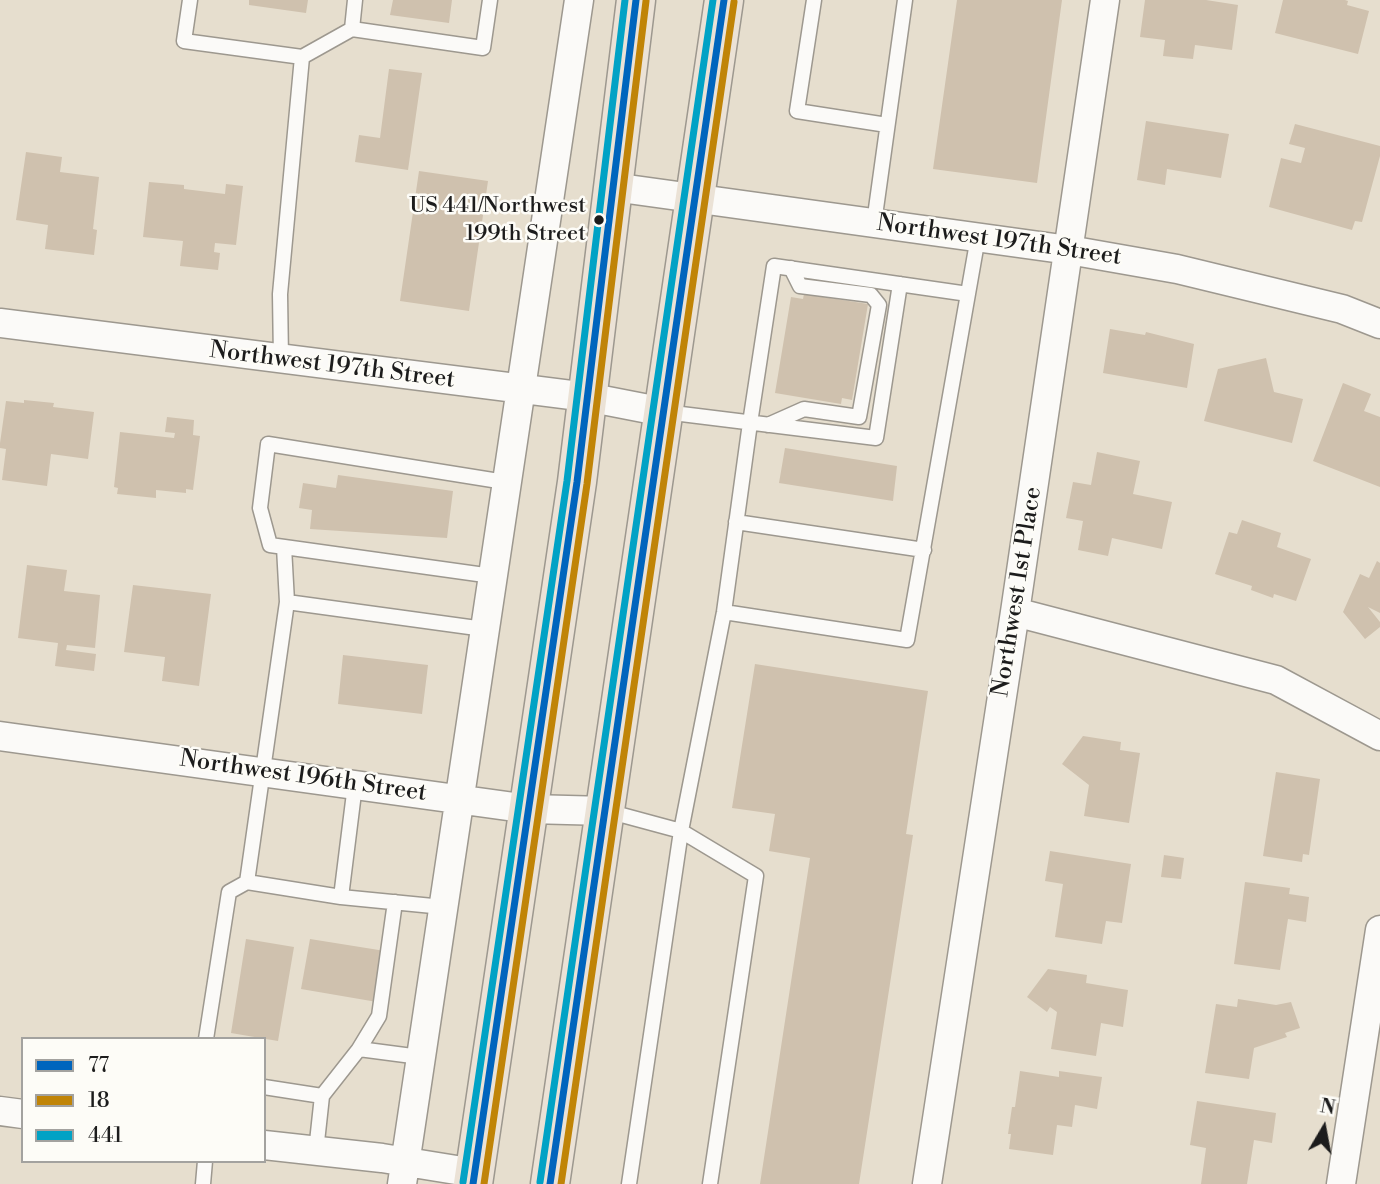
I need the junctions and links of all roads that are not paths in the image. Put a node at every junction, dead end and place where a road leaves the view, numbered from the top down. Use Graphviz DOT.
graph roads {
  1 [pos="190,0"];
  2 [pos="355,0"];
  3 [pos="490,0"];
  4 [pos="579,0"];
  5 [pos="636,0"];
  6 [pos="724,0"];
  7 [pos="814,0"];
  8 [pos="905,0"];
  9 [pos="1105,0"];
  10 [pos="352,29"];
  11 [pos="302,57"];
  12 [pos="887,125"];
  13 [pos="613,187"];
  14 [pos="694,198"];
  15 [pos="874,223"];
  16 [pos="978,237"];
  17 [pos="1069,250"];
  18 [pos="791,268"];
  19 [pos="900,284"];
  20 [pos="968,295"];
  21 [pos="0,323"];
  22 [pos="1380,324"];
  23 [pos="281,359"];
  24 [pos="519,389"];
  25 [pos="587,397"];
  26 [pos="664,412"];
  27 [pos="750,424"];
  28 [pos="767,425"];
  29 [pos="505,482"];
  30 [pos="736,522"];
  31 [pos="284,547"];
  32 [pos="924,550"];
  33 [pos="492,576"];
  34 [pos="287,603"];
  35 [pos="724,612"];
  36 [pos="1015,612"];
  37 [pos="484,629"];
  38 [pos="0,736"];
  39 [pos="1380,736"];
  40 [pos="262,772"];
  41 [pos="355,785"];
  42 [pos="459,799"];
  43 [pos="529,809"];
  44 [pos="606,811"];
  45 [pos="681,831"];
  46 [pos="247,882"];
  47 [pos="341,897"];
  48 [pos="395,902"];
  49 [pos="443,907"];
  50 [pos="1380,930"];
  51 [pos="206,1037"];
  52 [pos="359,1049"];
  53 [pos="420,1057"];
  54 [pos="266,1087"];
  55 [pos="322,1096"];
  56 [pos="0,1111"];
  57 [pos="21,1114"];
  58 [pos="266,1145"];
  59 [pos="316,1151"];
  60 [pos="205,1163"];
  61 [pos="403,1173"];
  62 [pos="474,1178"];
  63 [pos="203,1184"];
  64 [pos="550,1184"];
  65 [pos="629,1184"];
  66 [pos="710,1184"];
  67 [pos="927,1184"];
  68 [pos="1340,1184"];
  1 -- 11 [label="lane"];
  2 -- 10 [label="lane"];
  3 -- 10 [label="lane"];
  4 -- 24 [label="street"];
  5 -- 13 [label="main road"];
  6 -- 14 [label="main road"];
  7 -- 12 [label="lane"];
  8 -- 12 [label="lane"];
  9 -- 17 [label="street, Northwest 1st Place"];
  10 -- 11 [label="lane"];
  11 -- 23 [label="lane"];
  12 -- 15 [label="lane"];
  13 -- 14 [label="street, Northwest 197th Street"];
  13 -- 25 [label="main road"];
  14 -- 15 [label="street, Northwest 197th Street"];
  14 -- 26 [label="main road"];
  15 -- 16 [label="street, Northwest 197th Street"];
  16 -- 17 [label="street, Northwest 197th Street"];
  16 -- 20 [label="lane"];
  17 -- 22 [label="street, Northwest 197th Street"];
  17 -- 36 [label="street, Northwest 1st Place"];
  18 -- 19 [label="lane"];
  18 -- 27 [label="lane"];
  18 -- 28 [label="lane"];
  19 -- 20 [label="lane"];
  19 -- 28 [label="lane"];
  20 -- 32 [label="lane"];
  21 -- 23 [label="street, Northwest 197th Street"];
  23 -- 24 [label="street, Northwest 197th Street"];
  24 -- 25 [label="street, Northwest 197th Street"];
  24 -- 29 [label="street"];
  25 -- 26 [label="street, Northwest 197th Street"];
  25 -- 43 [label="main road"];
  26 -- 27 [label="lane"];
  26 -- 44 [label="main road"];
  27 -- 28 [label="lane"];
  27 -- 30 [label="lane"];
  29 -- 31 [label="lane"];
  29 -- 33 [label="street"];
  30 -- 32 [label="lane"];
  30 -- 35 [label="lane"];
  31 -- 33 [label="lane"];
  31 -- 34 [label="lane"];
  32 -- 35 [label="lane"];
  33 -- 37 [label="street"];
  34 -- 37 [label="lane"];
  34 -- 40 [label="lane"];
  35 -- 45 [label="lane"];
  36 -- 39 [label="street"];
  36 -- 67 [label="street, Northwest 1st Place"];
  37 -- 42 [label="street"];
  38 -- 40 [label="street, Northwest 196th Street"];
  40 -- 41 [label="street, Northwest 196th Street"];
  40 -- 46 [label="lane"];
  41 -- 42 [label="street, Northwest 196th Street"];
  41 -- 47 [label="lane"];
  42 -- 43 [label="street, Northwest 196th Street"];
  42 -- 49 [label="street"];
  43 -- 44 [label="street, Northwest 196th Street"];
  43 -- 62 [label="main road"];
  44 -- 45 [label="lane"];
  44 -- 64 [label="main road"];
  45 -- 65 [label="lane"];
  45 -- 66 [label="lane"];
  46 -- 47 [label="lane"];
  46 -- 51 [label="lane"];
  47 -- 48 [label="lane"];
  48 -- 49 [label="lane"];
  48 -- 52 [label="lane"];
  49 -- 53 [label="street"];
  50 -- 68 [label="street"];
  52 -- 53 [label="lane"];
  52 -- 55 [label="lane"];
  53 -- 61 [label="street"];
  54 -- 55 [label="lane"];
  55 -- 59 [label="lane"];
  56 -- 57 [label="street"];
  58 -- 59 [label="street"];
  59 -- 61 [label="street"];
  60 -- 63 [label="lane"];
  61 -- 62 [label="street"];
}
